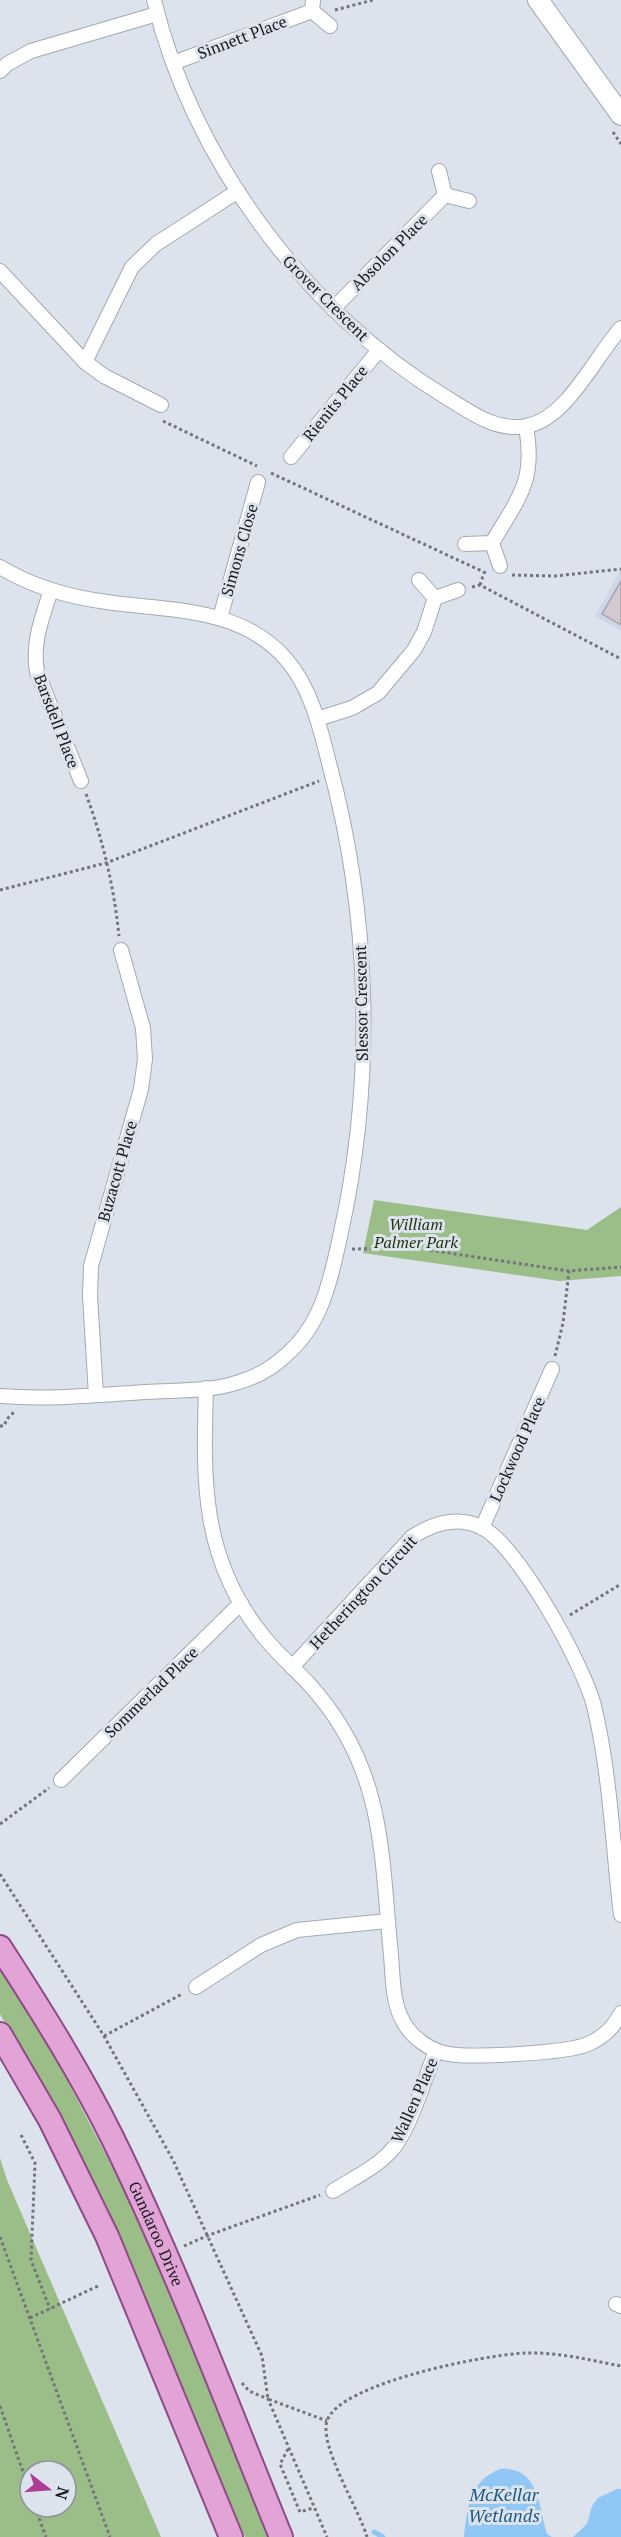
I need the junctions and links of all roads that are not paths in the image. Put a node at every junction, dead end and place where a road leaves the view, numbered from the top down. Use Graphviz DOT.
graph roads {
  1 [pos="154,0"];
  2 [pos="538,0"];
  3 [pos="314,9"];
  4 [pos="157,14"];
  5 [pos="330,26"];
  6 [pos="2,63"];
  7 [pos="173,63"];
  8 [pos="621,115"];
  9 [pos="439,171"];
  10 [pos="238,191"];
  11 [pos="445,195"];
  12 [pos="469,201"];
  13 [pos="0,270"];
  14 [pos="333,309"];
  15 [pos="621,328"];
  16 [pos="378,350"];
  17 [pos="85,362"];
  18 [pos="158,411"];
  19 [pos="526,427"];
  20 [pos="291,457"];
  21 [pos="258,482"];
  22 [pos="492,543"];
  23 [pos="465,544"];
  24 [pos="0,567"];
  25 [pos="499,572"];
  26 [pos="419,580"];
  27 [pos="51,590"];
  28 [pos="458,590"];
  29 [pos="435,598"];
  30 [pos="220,618"];
  31 [pos="317,719"];
  32 [pos="81,781"];
  33 [pos="121,950"];
  34 [pos="552,1370"];
  35 [pos="206,1388"];
  36 [pos="96,1395"];
  37 [pos="0,1396"];
  38 [pos="482,1528"];
  39 [pos="241,1603"];
  40 [pos="292,1667"];
  41 [pos="61,1780"];
  42 [pos="621,1915"];
  43 [pos="387,1921"];
  44 [pos="0,1947"];
  45 [pos="196,1987"];
  46 [pos="621,2013"];
  47 [pos="0,2034"];
  48 [pos="436,2051"];
  49 [pos="333,2191"];
  50 [pos="231,2537"];
  51 [pos="281,2537"];
  1 -- 4 [label="street, Grover Crescent"];
  2 -- 8 [label="street"];
  3 -- 5 [label="street"];
  3 -- 7 [label="street, Sinnett Place"];
  4 -- 6 [label="street"];
  4 -- 7 [label="street, Grover Crescent"];
  7 -- 10 [label="street, Grover Crescent"];
  9 -- 11 [label="street"];
  10 -- 14 [label="street, Grover Crescent"];
  10 -- 17 [label="street"];
  11 -- 12 [label="street"];
  11 -- 14 [label="street, Absolon Place"];
  13 -- 17 [label="street"];
  14 -- 16 [label="street, Grover Crescent"];
  15 -- 19 [label="street"];
  16 -- 19 [label="street, Grover Crescent"];
  16 -- 20 [label="street, Rienits Place"];
  17 -- 18 [label="street"];
  19 -- 22 [label="street"];
  21 -- 30 [label="street, Simons Close"];
  22 -- 23 [label="street"];
  22 -- 25 [label="street"];
  24 -- 27 [label="street, Slessor Crescent"];
  26 -- 29 [label="street"];
  27 -- 30 [label="street, Slessor Crescent"];
  27 -- 32 [label="street, Barsdell Place"];
  28 -- 29 [label="street"];
  29 -- 31 [label="street"];
  30 -- 31 [label="street, Slessor Crescent"];
  31 -- 35 [label="street, Slessor Crescent"];
  33 -- 36 [label="street, Buzacott Place"];
  34 -- 38 [label="street, Lockwood Place"];
  35 -- 36 [label="street, Slessor Crescent"];
  35 -- 39 [label="street"];
  36 -- 37 [label="street, Slessor Crescent"];
  38 -- 40 [label="street, Hetherington Circuit"];
  38 -- 42 [label="street, Hetherington Circuit"];
  39 -- 40 [label="street"];
  39 -- 41 [label="street, Sommerlad Place"];
  40 -- 43 [label="street"];
  43 -- 45 [label="street"];
  43 -- 48 [label="street"];
  44 -- 51 [label="main road, Gundaroo Drive"];
  46 -- 48 [label="street"];
  47 -- 50 [label="main road"];
  48 -- 49 [label="street, Wallen Place"];
}
